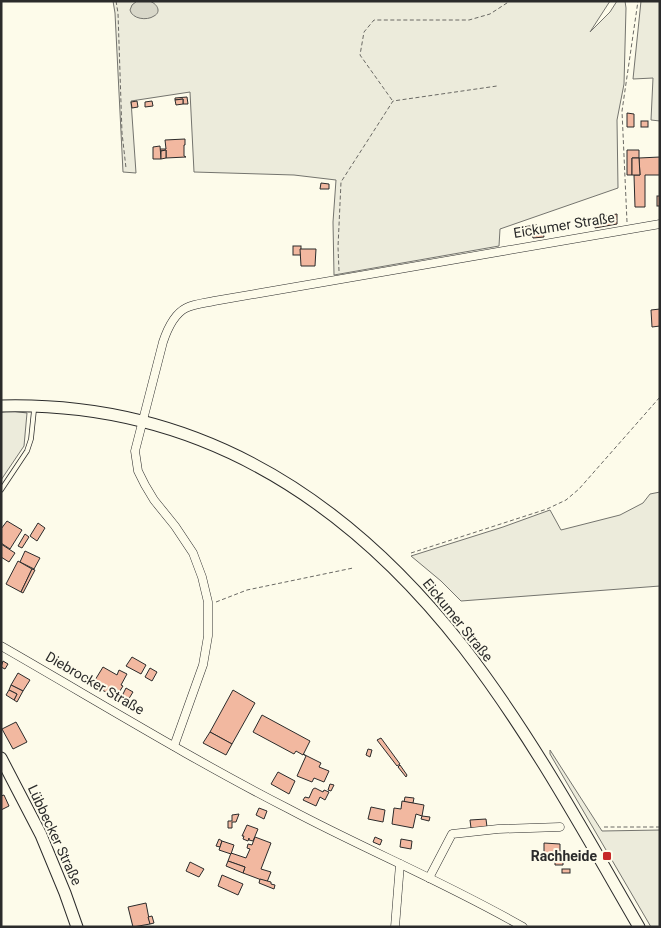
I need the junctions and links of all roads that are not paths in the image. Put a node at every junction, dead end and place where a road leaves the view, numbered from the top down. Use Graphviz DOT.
graph roads {
  1 [pos="660,224"];
  2 [pos="35,405"];
  3 [pos="1,406"];
  4 [pos="143,422"];
  5 [pos="1,490"];
  6 [pos="1,646"];
  7 [pos="174,746"];
  8 [pos="1,758"];
  9 [pos="560,827"];
  10 [pos="400,864"];
  11 [pos="430,878"];
  12 [pos="77,927"];
  13 [pos="395,927"];
  14 [pos="523,927"];
  15 [pos="639,927"];
  1 -- 4 [label="street, Eickumer Straße"];
  2 -- 3 [label="main road"];
  2 -- 4 [label="main road"];
  2 -- 5 [label="lane"];
  4 -- 7 [label="street"];
  4 -- 15 [label="main road, Eickumer Straße"];
  6 -- 7 [label="street, Diebrocker Straße"];
  7 -- 10 [label="street, Diebrocker Straße"];
  8 -- 12 [label="main road, Lübbecker Straße"];
  9 -- 11 [label="street"];
  10 -- 11 [label="street"];
  10 -- 13 [label="street"];
  11 -- 14 [label="street"];
}
